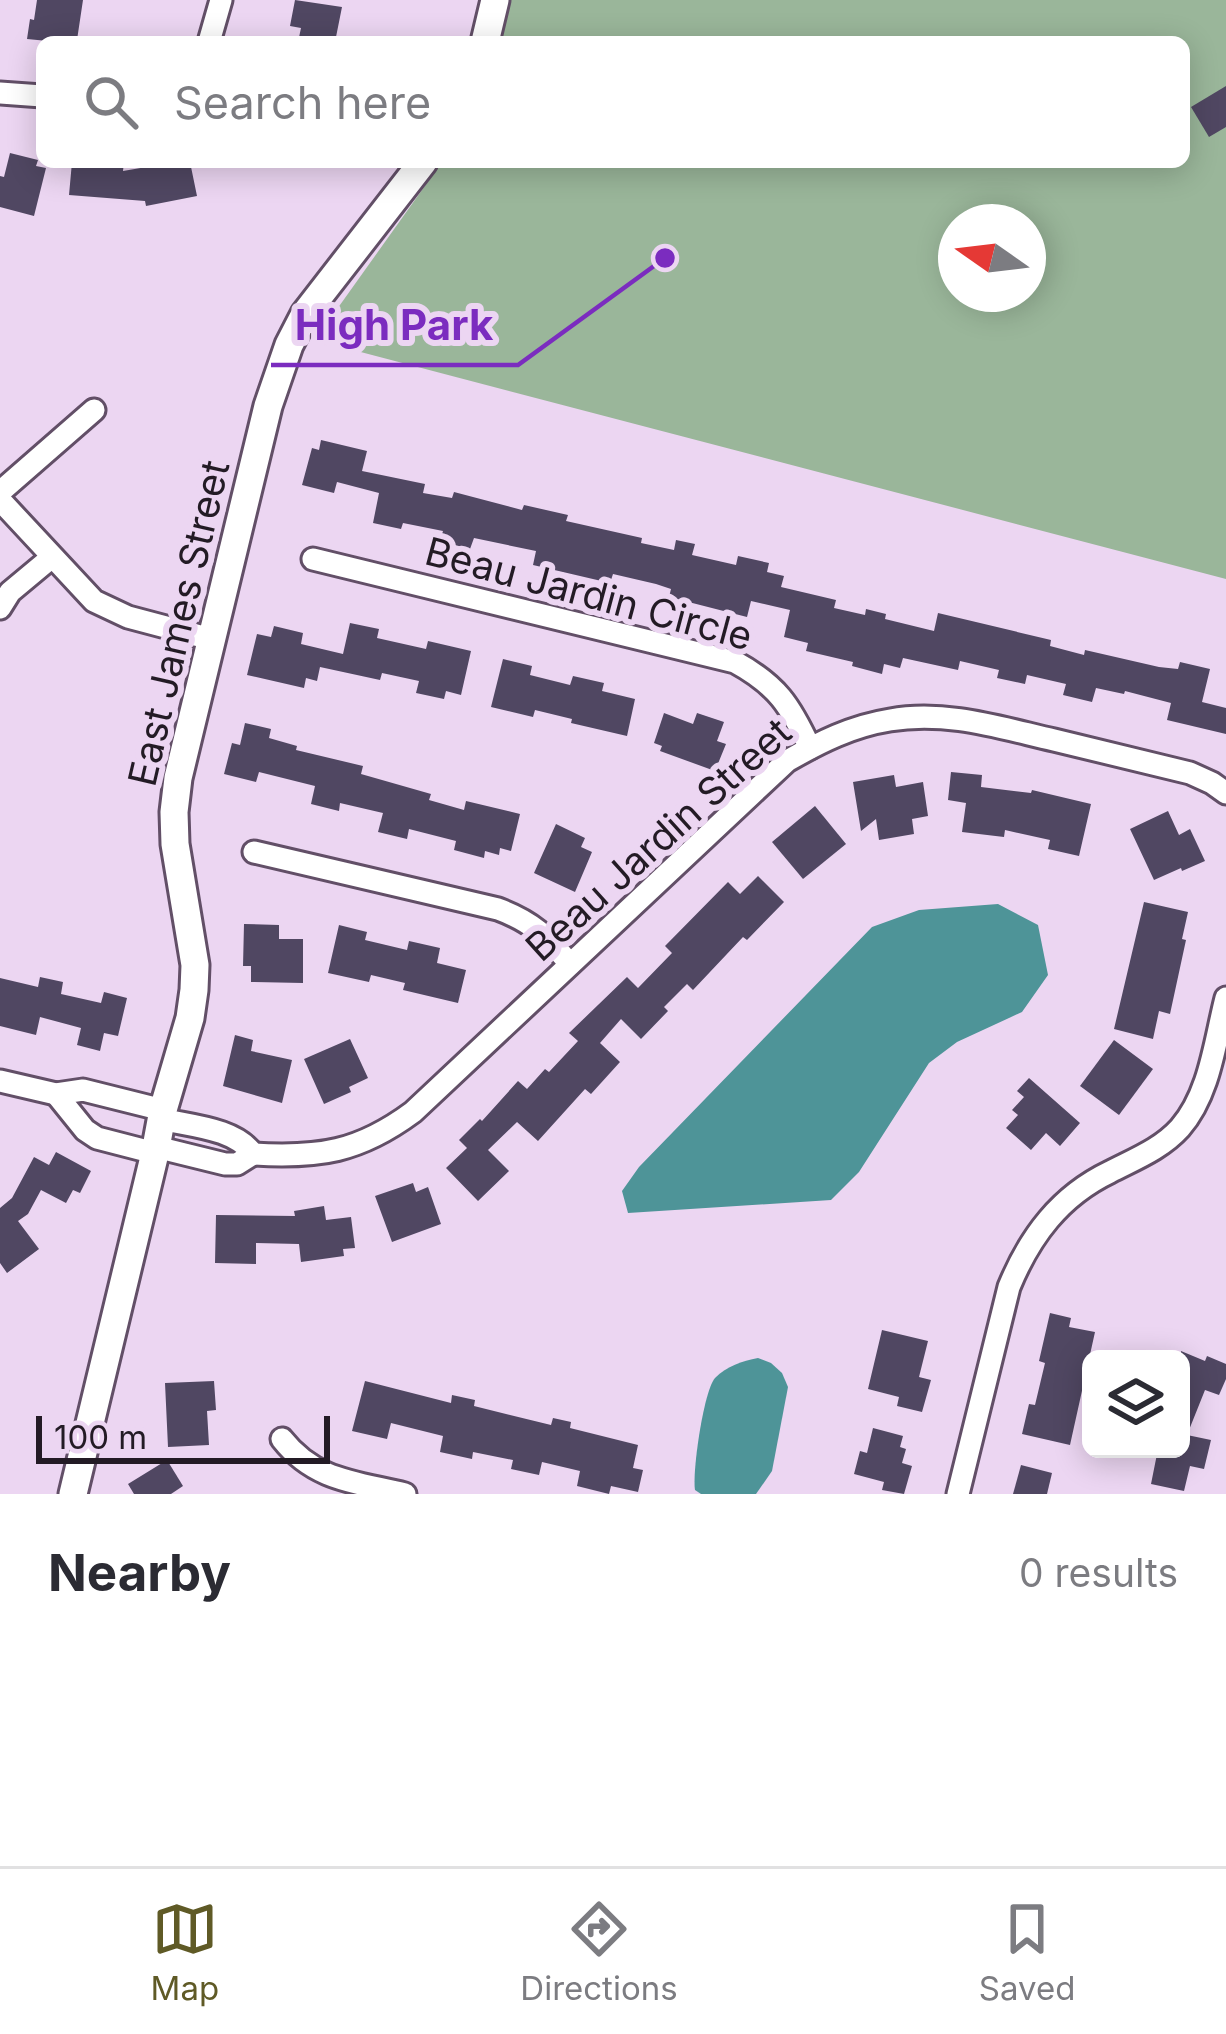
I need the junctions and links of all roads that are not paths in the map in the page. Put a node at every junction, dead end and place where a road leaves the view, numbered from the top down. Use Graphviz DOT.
graph roads {
  1 [pos="221,0"];
  2 [pos="495,0"];
  3 [pos="210,36"];
  4 [pos="486,36"];
  5 [pos="0,93"];
  6 [pos="36,96"];
  7 [pos="418,168"];
  8 [pos="94,410"];
  9 [pos="0,496"];
  10 [pos="52,557"];
  11 [pos="313,559"];
  12 [pos="0,608"];
  13 [pos="211,639"];
  14 [pos="810,748"];
  15 [pos="1226,794"];
  16 [pos="254,852"];
  17 [pos="570,964"];
  18 [pos="1226,998"];
  19 [pos="0,1083"];
  20 [pos="56,1094"];
  21 [pos="159,1132"];
  22 [pos="282,1439"];
  23 [pos="73,1494"];
  24 [pos="405,1494"];
  25 [pos="958,1494"];
  1 -- 3 [label="street"];
  2 -- 4 [label="street"];
  5 -- 6 [label="street"];
  7 -- 13 [label="street, East James Street"];
  8 -- 9 [label="street"];
  9 -- 10 [label="street"];
  10 -- 12 [label="street"];
  10 -- 13 [label="street"];
  11 -- 14 [label="street, Beau Jardin Circle"];
  13 -- 21 [label="street, East James Street"];
  14 -- 15 [label="street, Beau Jardin Street"];
  14 -- 17 [label="street, Beau Jardin Street"];
  16 -- 17 [label="street"];
  17 -- 21 [label="street, Beau Jardin Street"];
  18 -- 25 [label="street"];
  19 -- 20 [label="street"];
  20 -- 21 [label="street"];
  20 -- 21 [label="street"];
  21 -- 23 [label="street, East James Street"];
  22 -- 24 [label="street"];
}
